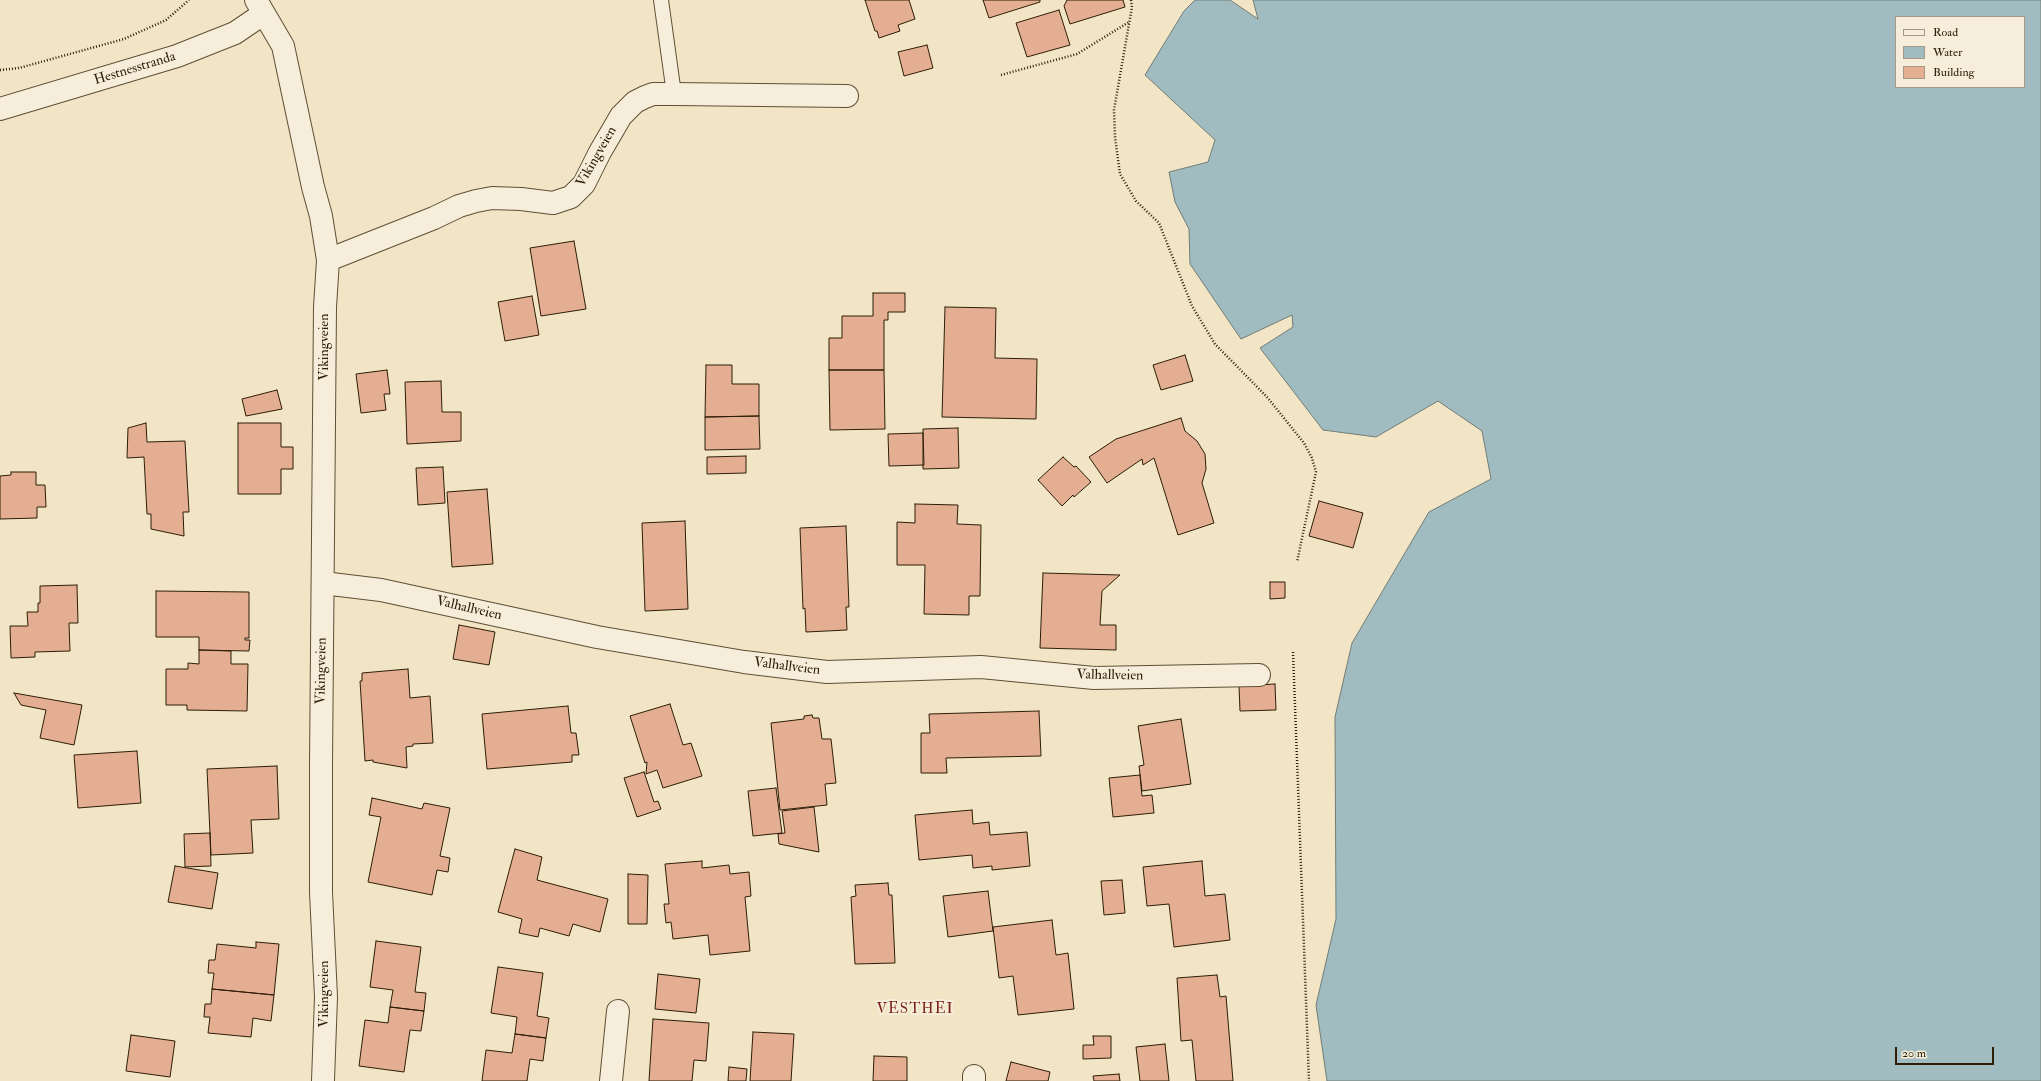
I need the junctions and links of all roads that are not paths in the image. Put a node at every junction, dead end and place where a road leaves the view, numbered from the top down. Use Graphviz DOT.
graph roads {
  1 [pos="661,0"];
  2 [pos="260,7"];
  3 [pos="283,46"];
  4 [pos="674,94"];
  5 [pos="847,96"];
  6 [pos="0,109"];
  7 [pos="328,260"];
  8 [pos="323,582"];
  9 [pos="1259,675"];
  10 [pos="618,1011"];
  11 [pos="323,1081"];
  12 [pos="611,1081"];
  1 -- 4 [label="lane"];
  2 -- 3 [label="street, Hestnesstranda"];
  2 -- 6 [label="street, Hestnesstranda"];
  3 -- 7 [label="street, Vikingveien"];
  4 -- 5 [label="street, Vikingveien"];
  4 -- 7 [label="street, Vikingveien"];
  7 -- 8 [label="street, Vikingveien"];
  8 -- 9 [label="street, Valhallveien"];
  8 -- 11 [label="street, Vikingveien"];
  10 -- 12 [label="street"];
}
